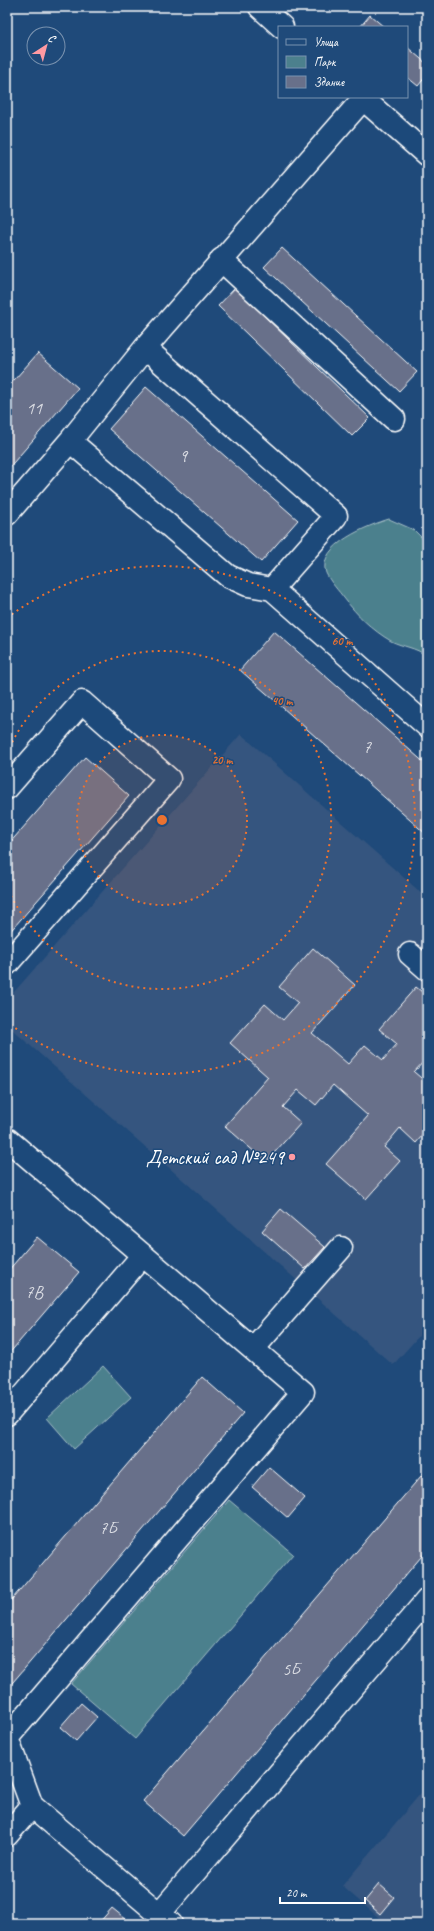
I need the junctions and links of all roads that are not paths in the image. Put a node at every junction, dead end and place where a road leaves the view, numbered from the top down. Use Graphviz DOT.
graph roads {
  1 [pos="260,7"];
  2 [pos="281,26"];
  3 [pos="362,98"];
  4 [pos="427,155"];
  5 [pos="221,260"];
  6 [pos="145,348"];
  7 [pos="394,418"];
  8 [pos="70,441"];
  9 [pos="7,514"];
  10 [pos="272,589"];
  11 [pos="427,726"];
  12 [pos="7,788"];
  13 [pos="410,954"];
  14 [pos="7,964"];
  15 [pos="427,969"];
  16 [pos="7,1139"];
  17 [pos="341,1248"];
  18 [pos="143,1255"];
  19 [pos="253,1349"];
  20 [pos="7,1414"];
  21 [pos="427,1600"];
  22 [pos="32,1806"];
  23 [pos="7,1835"];
  24 [pos="165,1919"];
  1 -- 2 [label="main road"];
  3 -- 4 [label="main road"];
  3 -- 5 [label="main road"];
  5 -- 6 [label="main road"];
  5 -- 7 [label="main road"];
  6 -- 8 [label="main road"];
  6 -- 10 [label="main road"];
  8 -- 9 [label="main road"];
  8 -- 10 [label="main road"];
  10 -- 11 [label="main road"];
  12 -- 14 [label="main road"];
  13 -- 15 [label="main road"];
  16 -- 18 [label="main road"];
  17 -- 19 [label="main road"];
  18 -- 19 [label="main road"];
  18 -- 20 [label="main road"];
  19 -- 22 [label="main road"];
  21 -- 24 [label="main road"];
  22 -- 23 [label="main road"];
  22 -- 24 [label="main road"];
}
